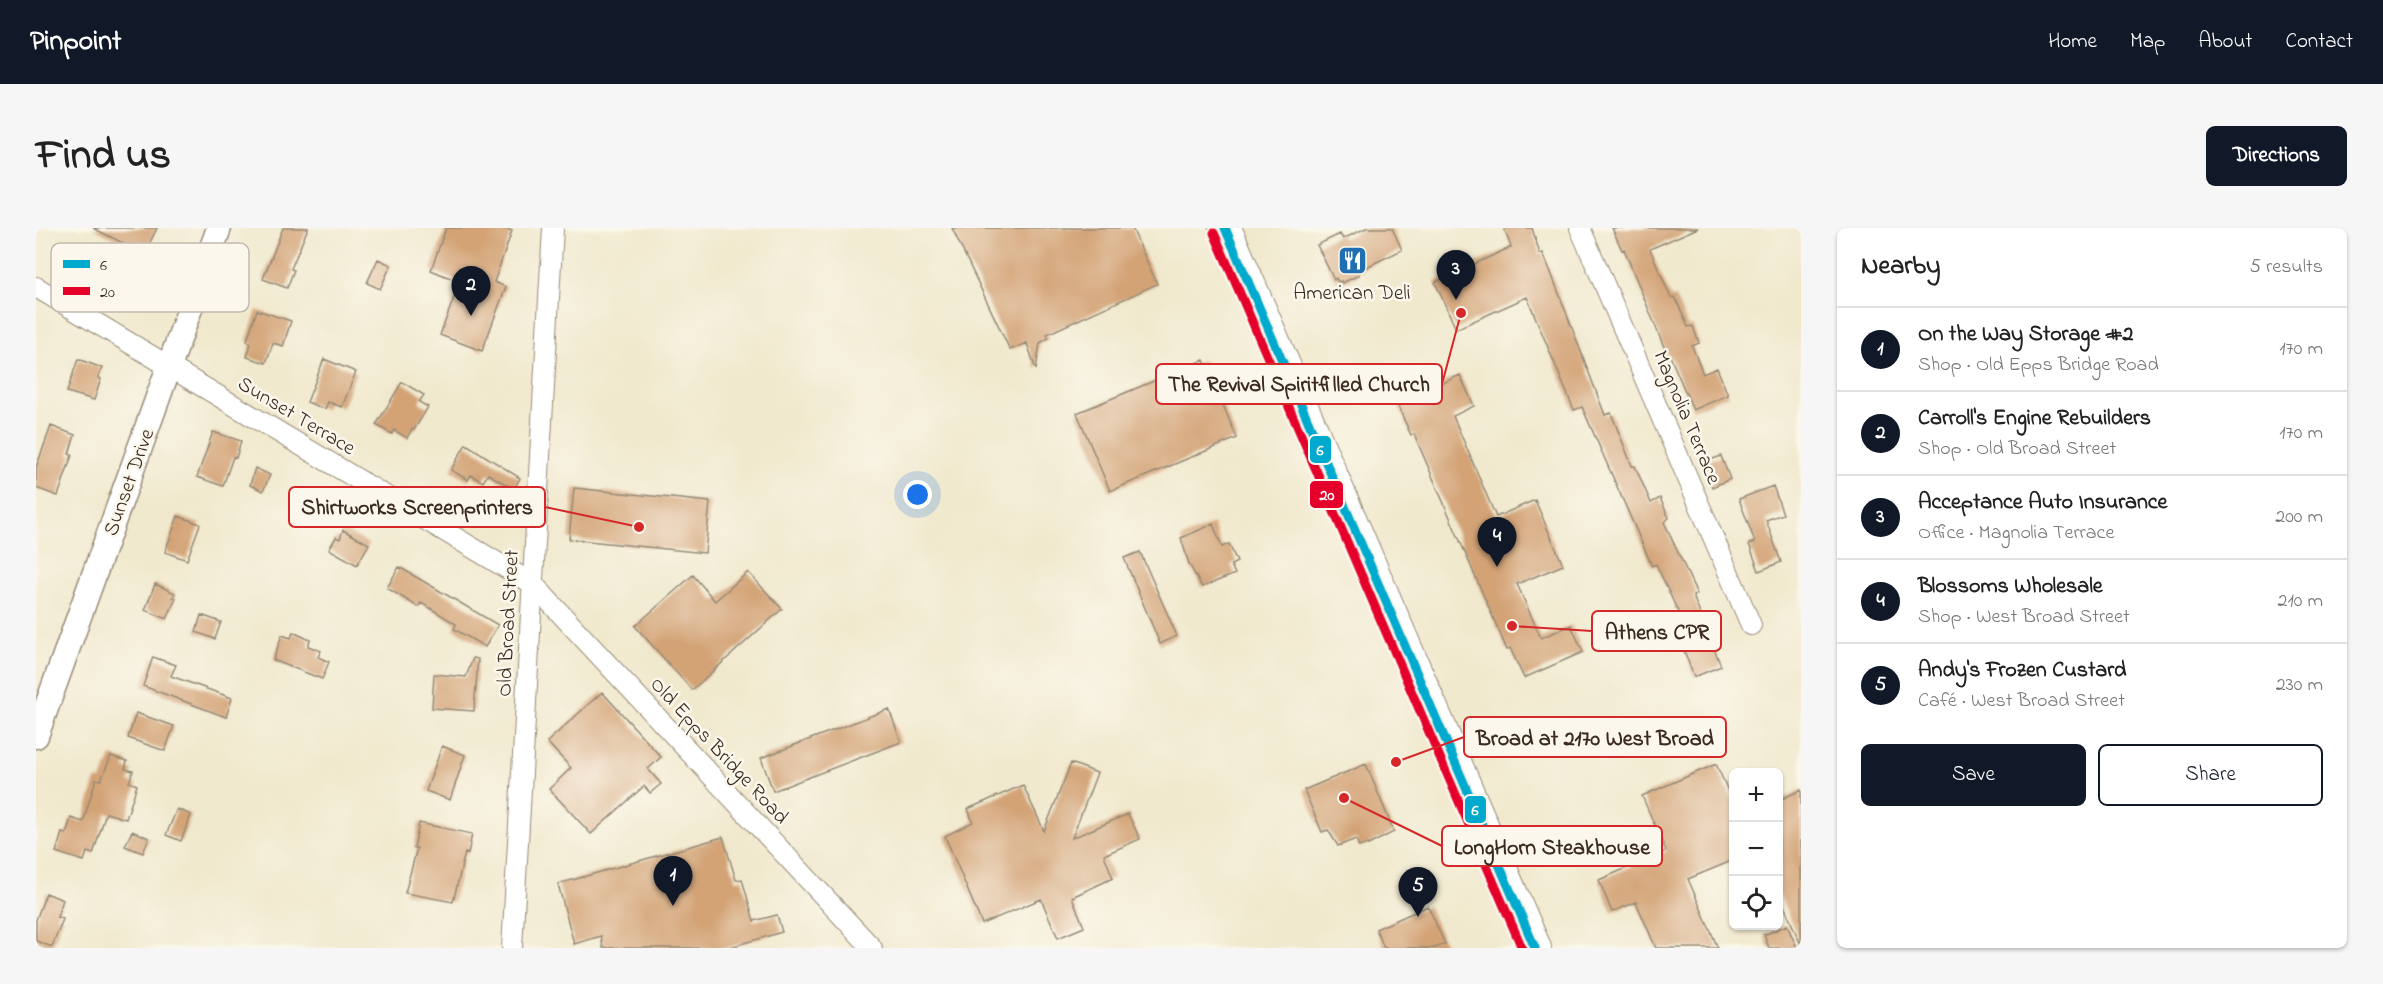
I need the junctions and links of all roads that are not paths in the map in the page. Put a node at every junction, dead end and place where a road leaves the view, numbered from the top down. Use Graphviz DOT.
graph roads {
  1 [pos="219,228"];
  2 [pos="553,228"];
  3 [pos="1225,228"];
  4 [pos="1580,228"];
  5 [pos="214,243"];
  6 [pos="36,287"];
  7 [pos="51,296"];
  8 [pos="78,312"];
  9 [pos="189,312"];
  10 [pos="169,367"];
  11 [pos="533,584"];
  12 [pos="1751,625"];
  13 [pos="36,736"];
  14 [pos="512,948"];
  15 [pos="872,948"];
  16 [pos="1535,948"];
  1 -- 5 [label="street, Sunset Drive"];
  2 -- 11 [label="street, Old Broad Street"];
  3 -- 16 [label="main road"];
  4 -- 12 [label="street, Magnolia Terrace"];
  6 -- 7 [label="street, Sunset Terrace"];
  8 -- 10 [label="street, Sunset Terrace"];
  9 -- 10 [label="street, Sunset Drive"];
  10 -- 11 [label="street, Sunset Terrace"];
  10 -- 13 [label="street, Sunset Drive"];
  11 -- 14 [label="street, Old Broad Street"];
  11 -- 15 [label="street, Old Epps Bridge Road"];
}
